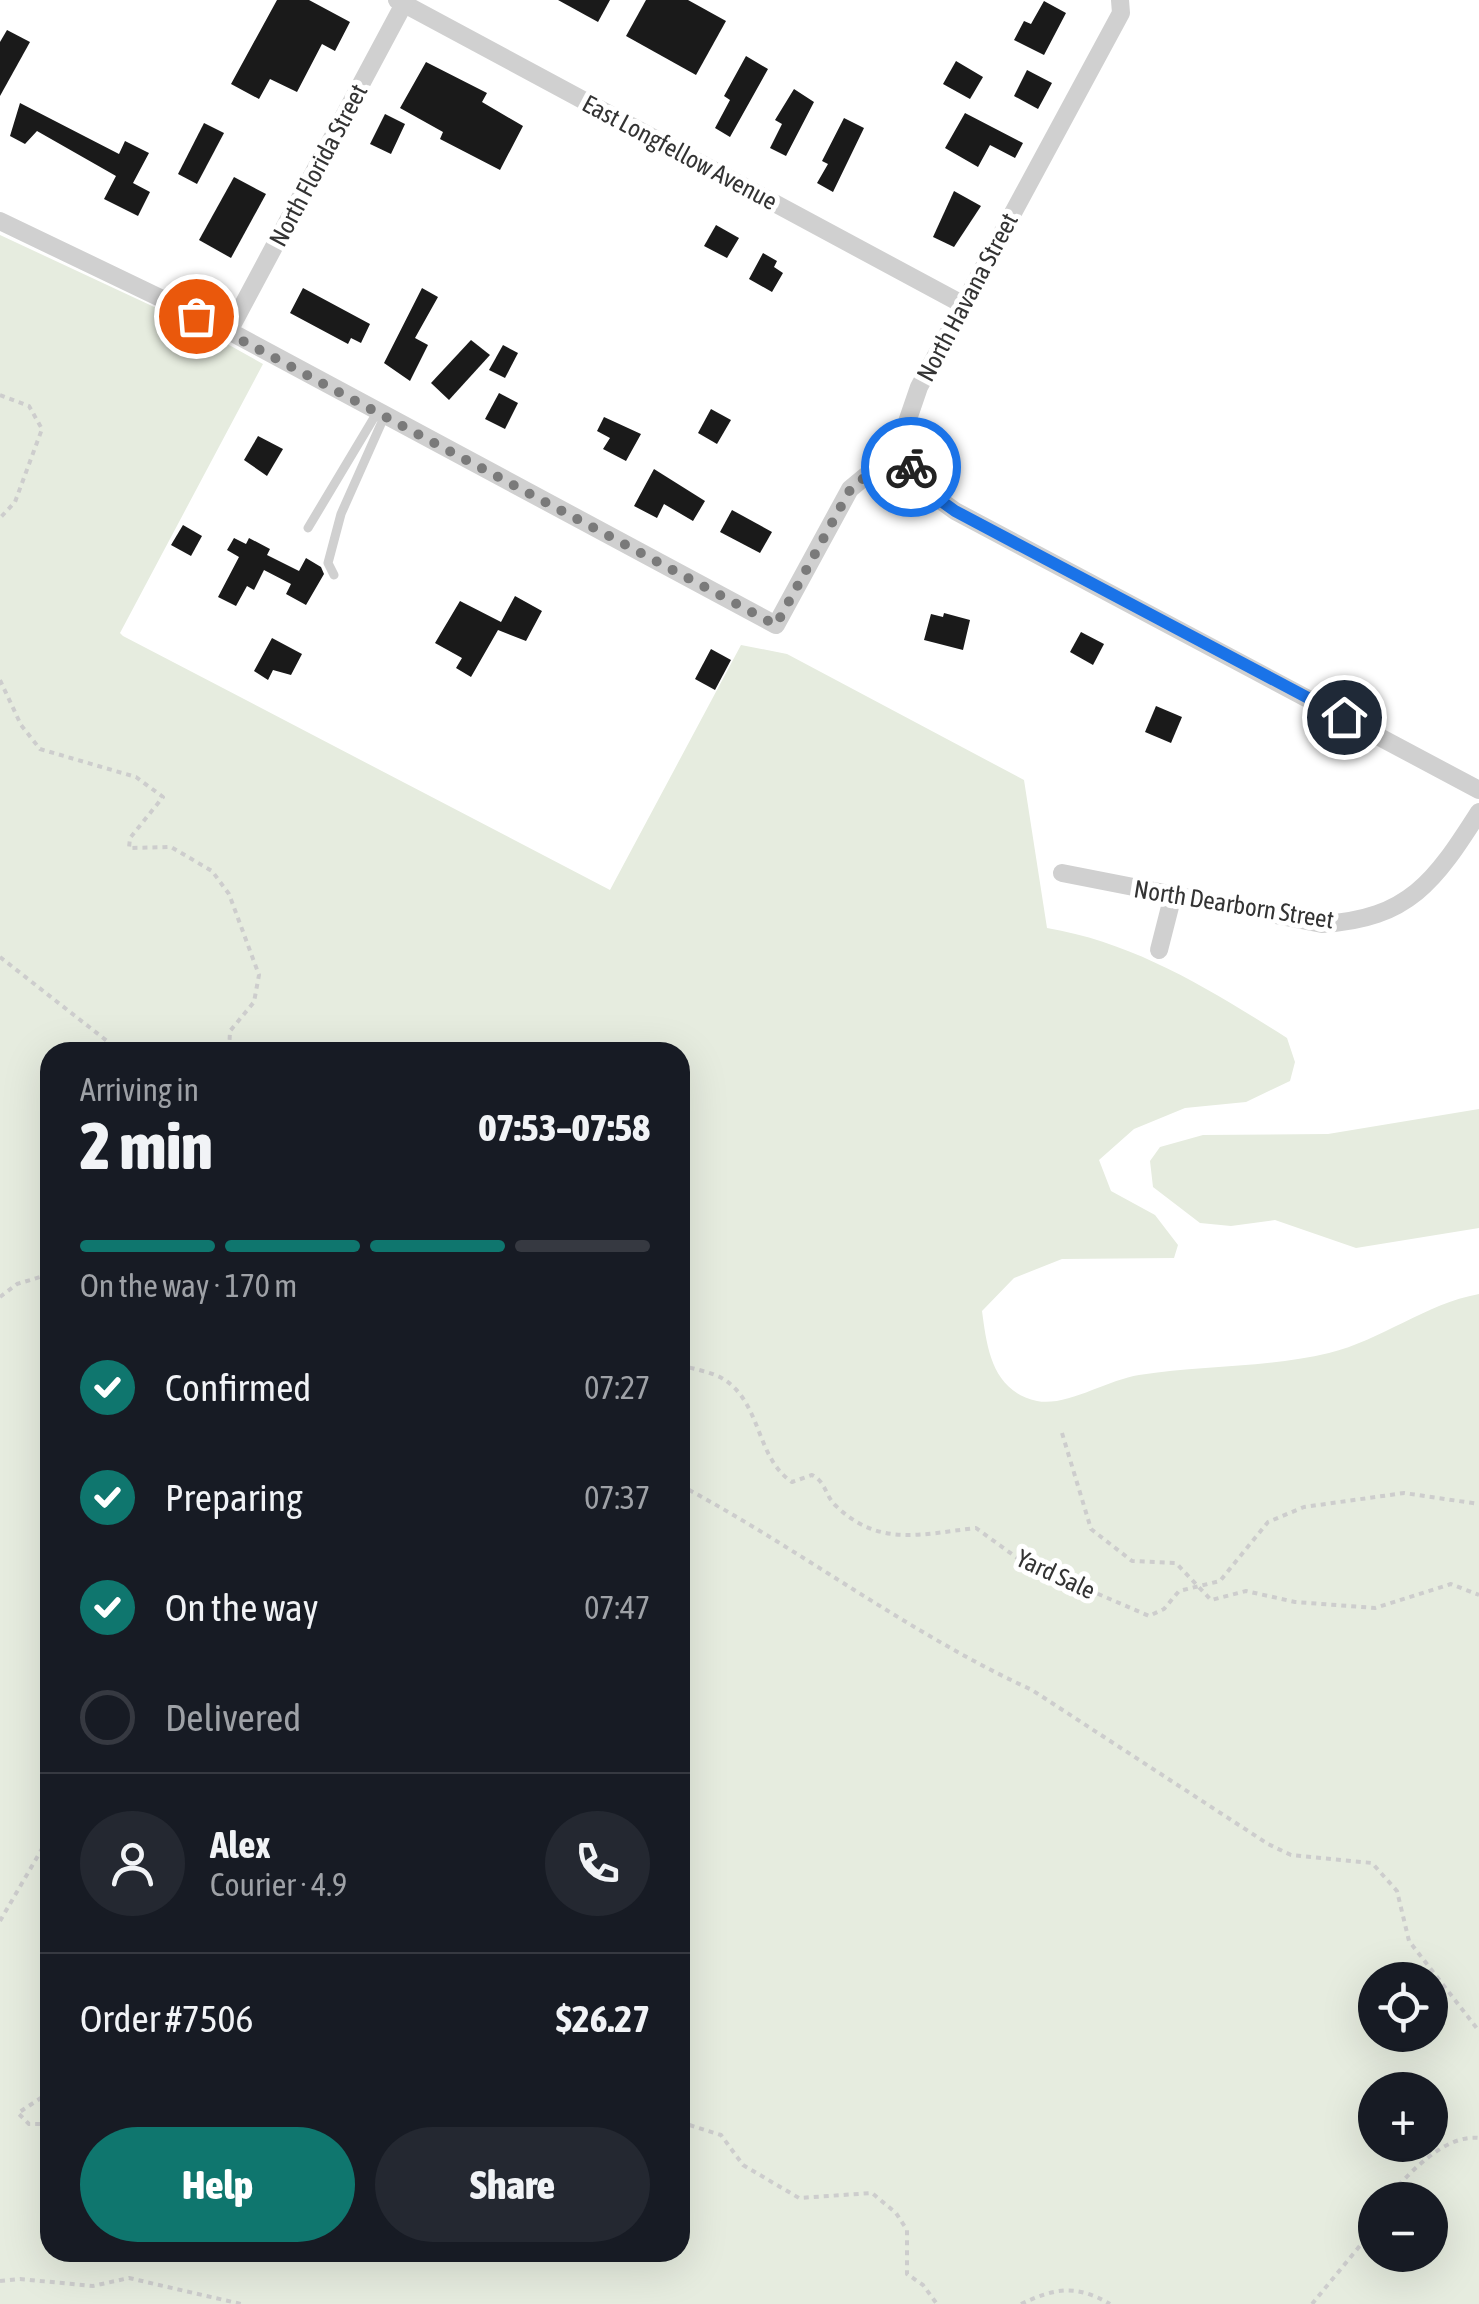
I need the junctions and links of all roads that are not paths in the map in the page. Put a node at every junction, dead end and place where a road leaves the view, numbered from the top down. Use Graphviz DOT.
graph roads {
  1 [pos="1120,0"];
  2 [pos="403,1"];
  3 [pos="0,221"];
  4 [pos="962,304"];
  5 [pos="230,331"];
  6 [pos="382,413"];
  7 [pos="906,460"];
  8 [pos="308,528"];
  9 [pos="334,574"];
  10 [pos="1479,790"];
  11 [pos="1479,812"];
  12 [pos="1062,874"];
  13 [pos="1172,895"];
  14 [pos="1158,950"];
  1 -- 4 [label="street, North Havana Street"];
  2 -- 4 [label="street, East Longfellow Avenue"];
  2 -- 5 [label="street, North Florida Street"];
  3 -- 5 [label="street"];
  4 -- 7 [label="street, North Havana Street"];
  5 -- 6 [label="street"];
  6 -- 7 [label="street"];
  6 -- 8 [label="lane"];
  6 -- 9 [label="lane"];
  7 -- 10 [label="street"];
  11 -- 13 [label="street, North Dearborn Street"];
  12 -- 13 [label="street, North Dearborn Street"];
  13 -- 14 [label="street"];
}
